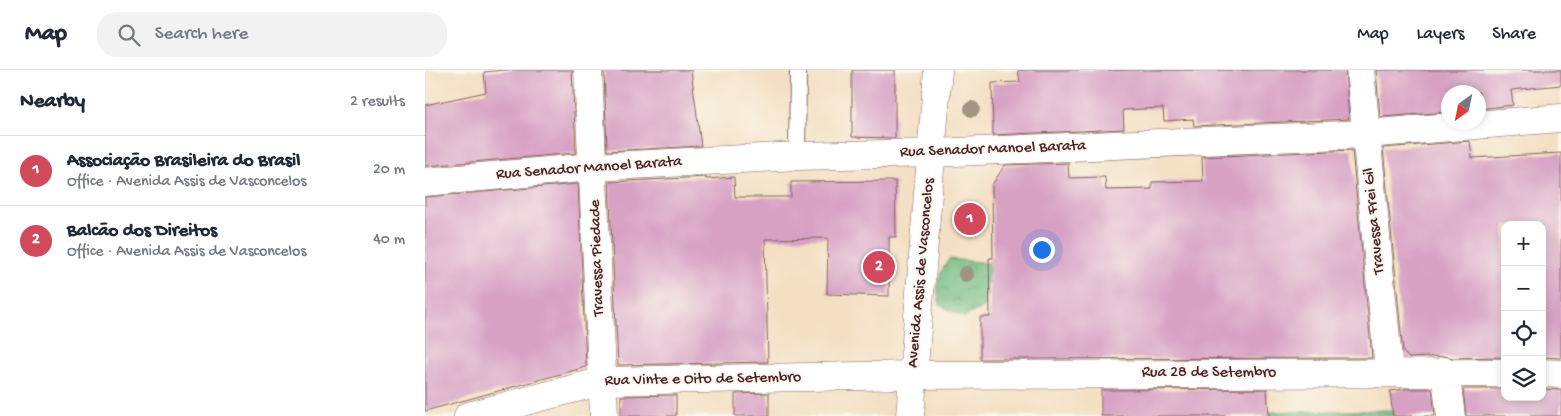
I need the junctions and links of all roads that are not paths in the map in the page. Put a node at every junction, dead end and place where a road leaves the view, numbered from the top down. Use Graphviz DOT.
graph roads {
  1 [pos="588,70"];
  2 [pos="798,70"];
  3 [pos="938,70"];
  4 [pos="1360,70"];
  5 [pos="1561,118"];
  6 [pos="1366,134"];
  7 [pos="933,153"];
  8 [pos="797,156"];
  9 [pos="593,167"];
  10 [pos="425,182"];
  11 [pos="1445,371"];
  12 [pos="1389,372"];
  13 [pos="1501,373"];
  14 [pos="1546,373"];
  15 [pos="1561,374"];
  16 [pos="913,375"];
  17 [pos="603,381"];
  18 [pos="468,416"];
  19 [pos="604,416"];
  20 [pos="910,416"];
  21 [pos="1451,416"];
  1 -- 9 [label="street, Travessa Piedade"];
  2 -- 8 [label="lane"];
  3 -- 7 [label="street, Avenida Assis de Vasconcelos"];
  4 -- 6 [label="street, Travessa Frei Gil"];
  5 -- 6 [label="street, Rua Senador Manoel Barata"];
  6 -- 7 [label="street, Rua Senador Manoel Barata"];
  6 -- 12 [label="street, Travessa Frei Gil"];
  7 -- 8 [label="street, Rua Senador Manoel Barata"];
  7 -- 16 [label="street, Avenida Assis de Vasconcelos"];
  8 -- 9 [label="street, Rua Senador Manoel Barata"];
  9 -- 10 [label="street, Rua Senador Manoel Barata"];
  9 -- 17 [label="street, Travessa Piedade"];
  11 -- 12 [label="street, Rua 28 de Setembro"];
  11 -- 13 [label="street, Rua 28 de Setembro"];
  11 -- 21 [label="street"];
  12 -- 16 [label="street, Rua 28 de Setembro"];
  14 -- 15 [label="street"];
  16 -- 17 [label="street, Rua Vinte e Oito de Setembro"];
  16 -- 20 [label="street, Avenida Assis de Vasconcelos"];
  17 -- 18 [label="street, Rua Vinte e Oito de Setembro"];
  17 -- 19 [label="street, Travessa Piedade"];
}
